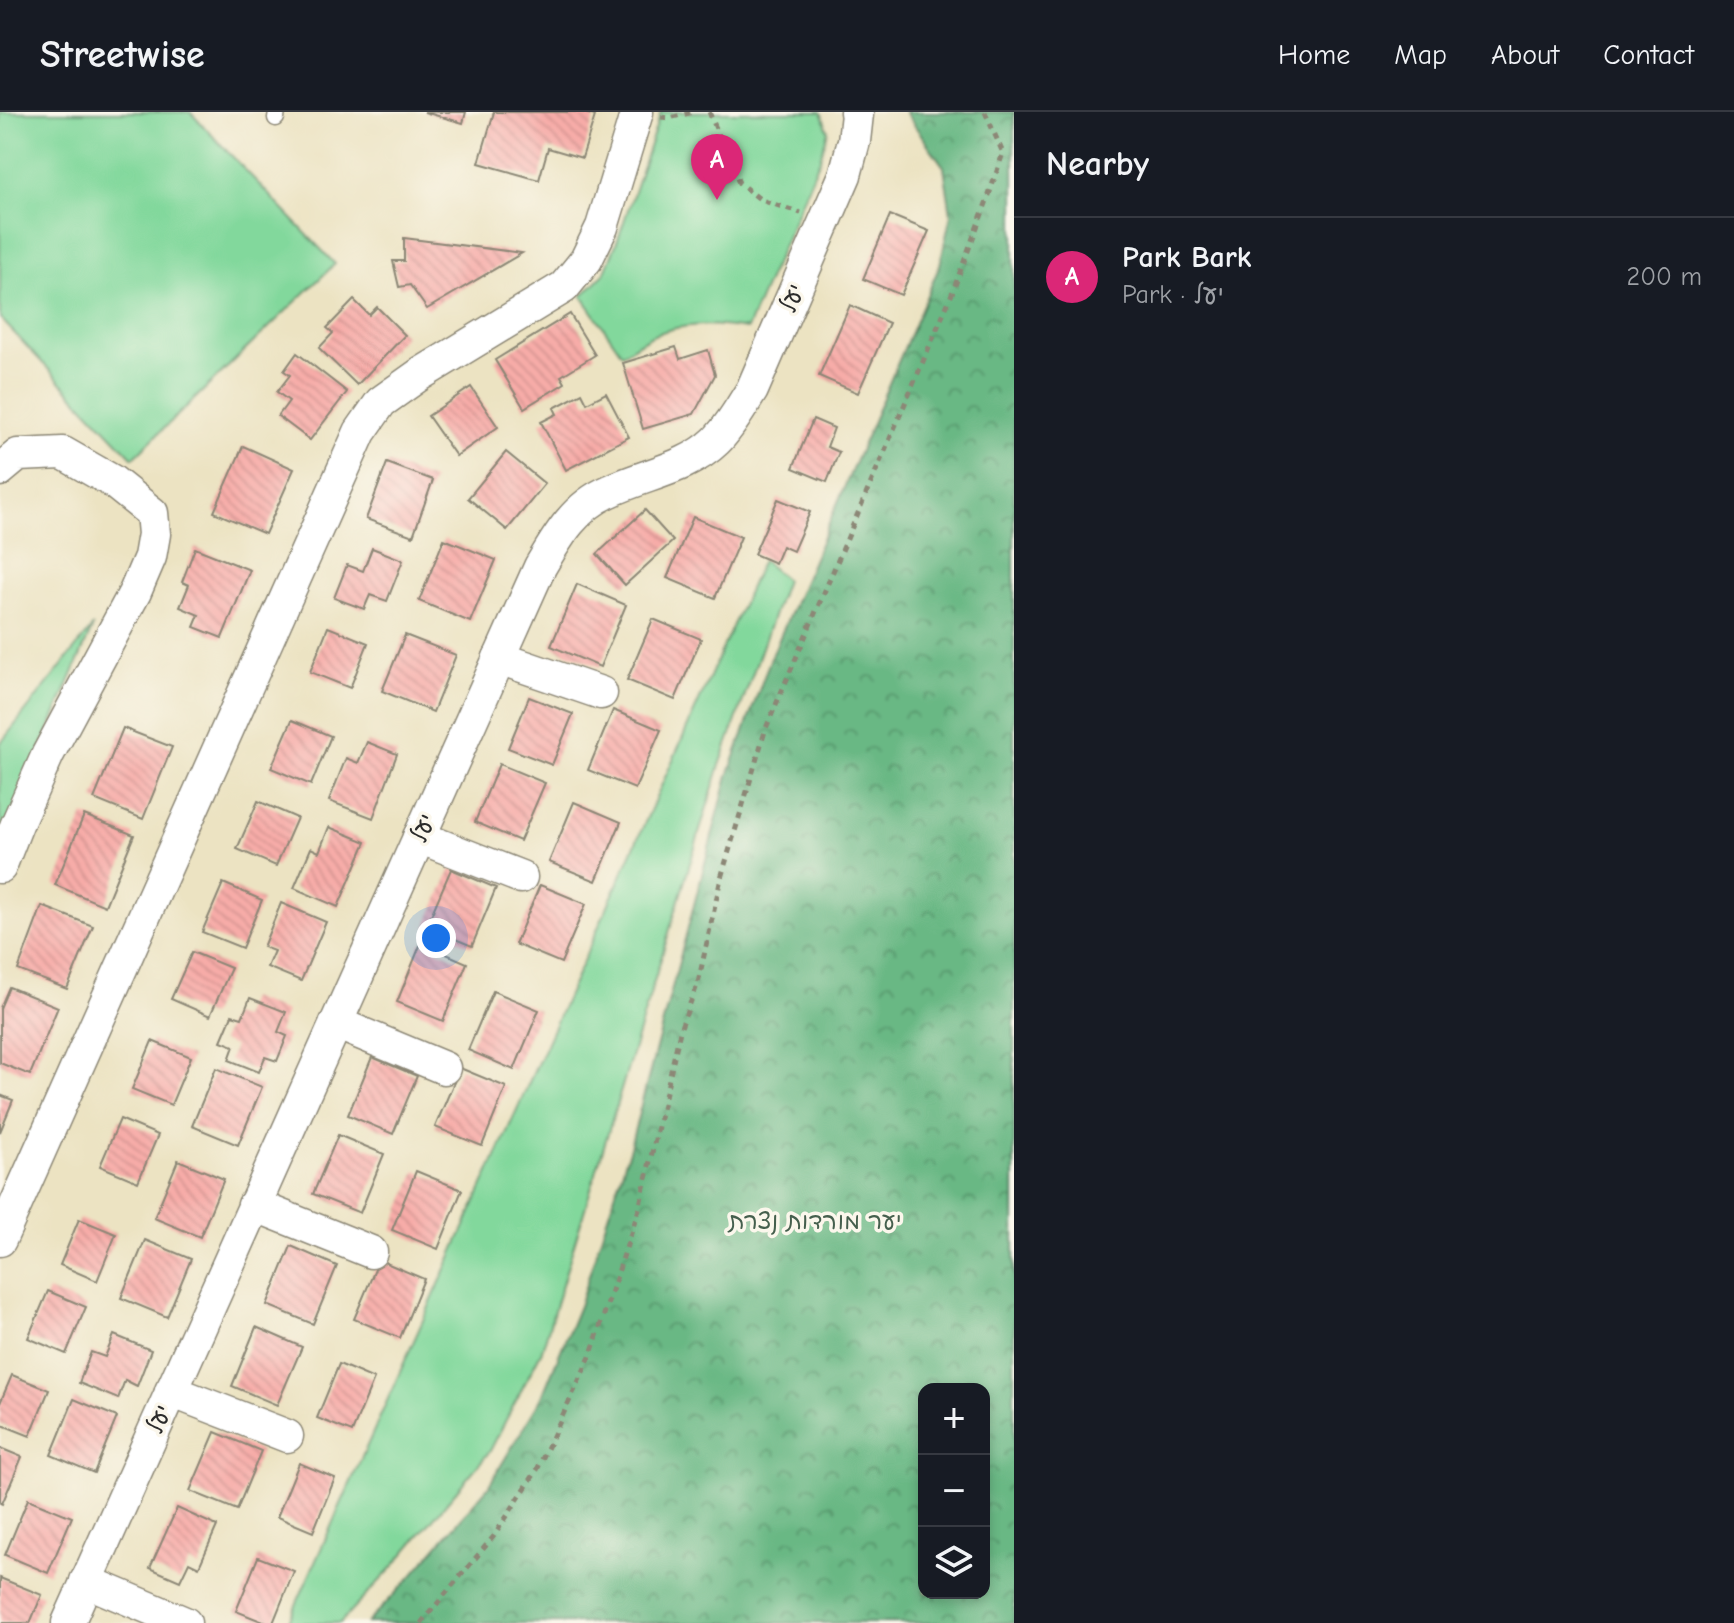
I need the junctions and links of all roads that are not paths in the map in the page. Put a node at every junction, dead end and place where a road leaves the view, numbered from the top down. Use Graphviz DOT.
graph roads {
  1 [pos="637,112"];
  2 [pos="856,112"];
  3 [pos="0,470"];
  4 [pos="499,658"];
  5 [pos="601,693"];
  6 [pos="419,837"];
  7 [pos="0,867"];
  8 [pos="521,877"];
  9 [pos="336,1023"];
  10 [pos="444,1068"];
  11 [pos="254,1205"];
  12 [pos="0,1240"];
  13 [pos="371,1252"];
  14 [pos="171,1391"];
  15 [pos="287,1436"];
  16 [pos="86,1581"];
  17 [pos="68,1623"];
  18 [pos="185,1623"];
  1 -- 12 [label="street"];
  2 -- 4 [label="street, יעל"];
  3 -- 7 [label="street"];
  4 -- 5 [label="street"];
  4 -- 6 [label="street, יעל"];
  6 -- 8 [label="street"];
  6 -- 9 [label="street, יעל"];
  9 -- 10 [label="street"];
  9 -- 11 [label="street, יעל"];
  11 -- 13 [label="street"];
  11 -- 14 [label="street, יעל"];
  14 -- 15 [label="street"];
  14 -- 16 [label="street, יעל"];
  16 -- 17 [label="street, יעל"];
  16 -- 18 [label="street"];
}
